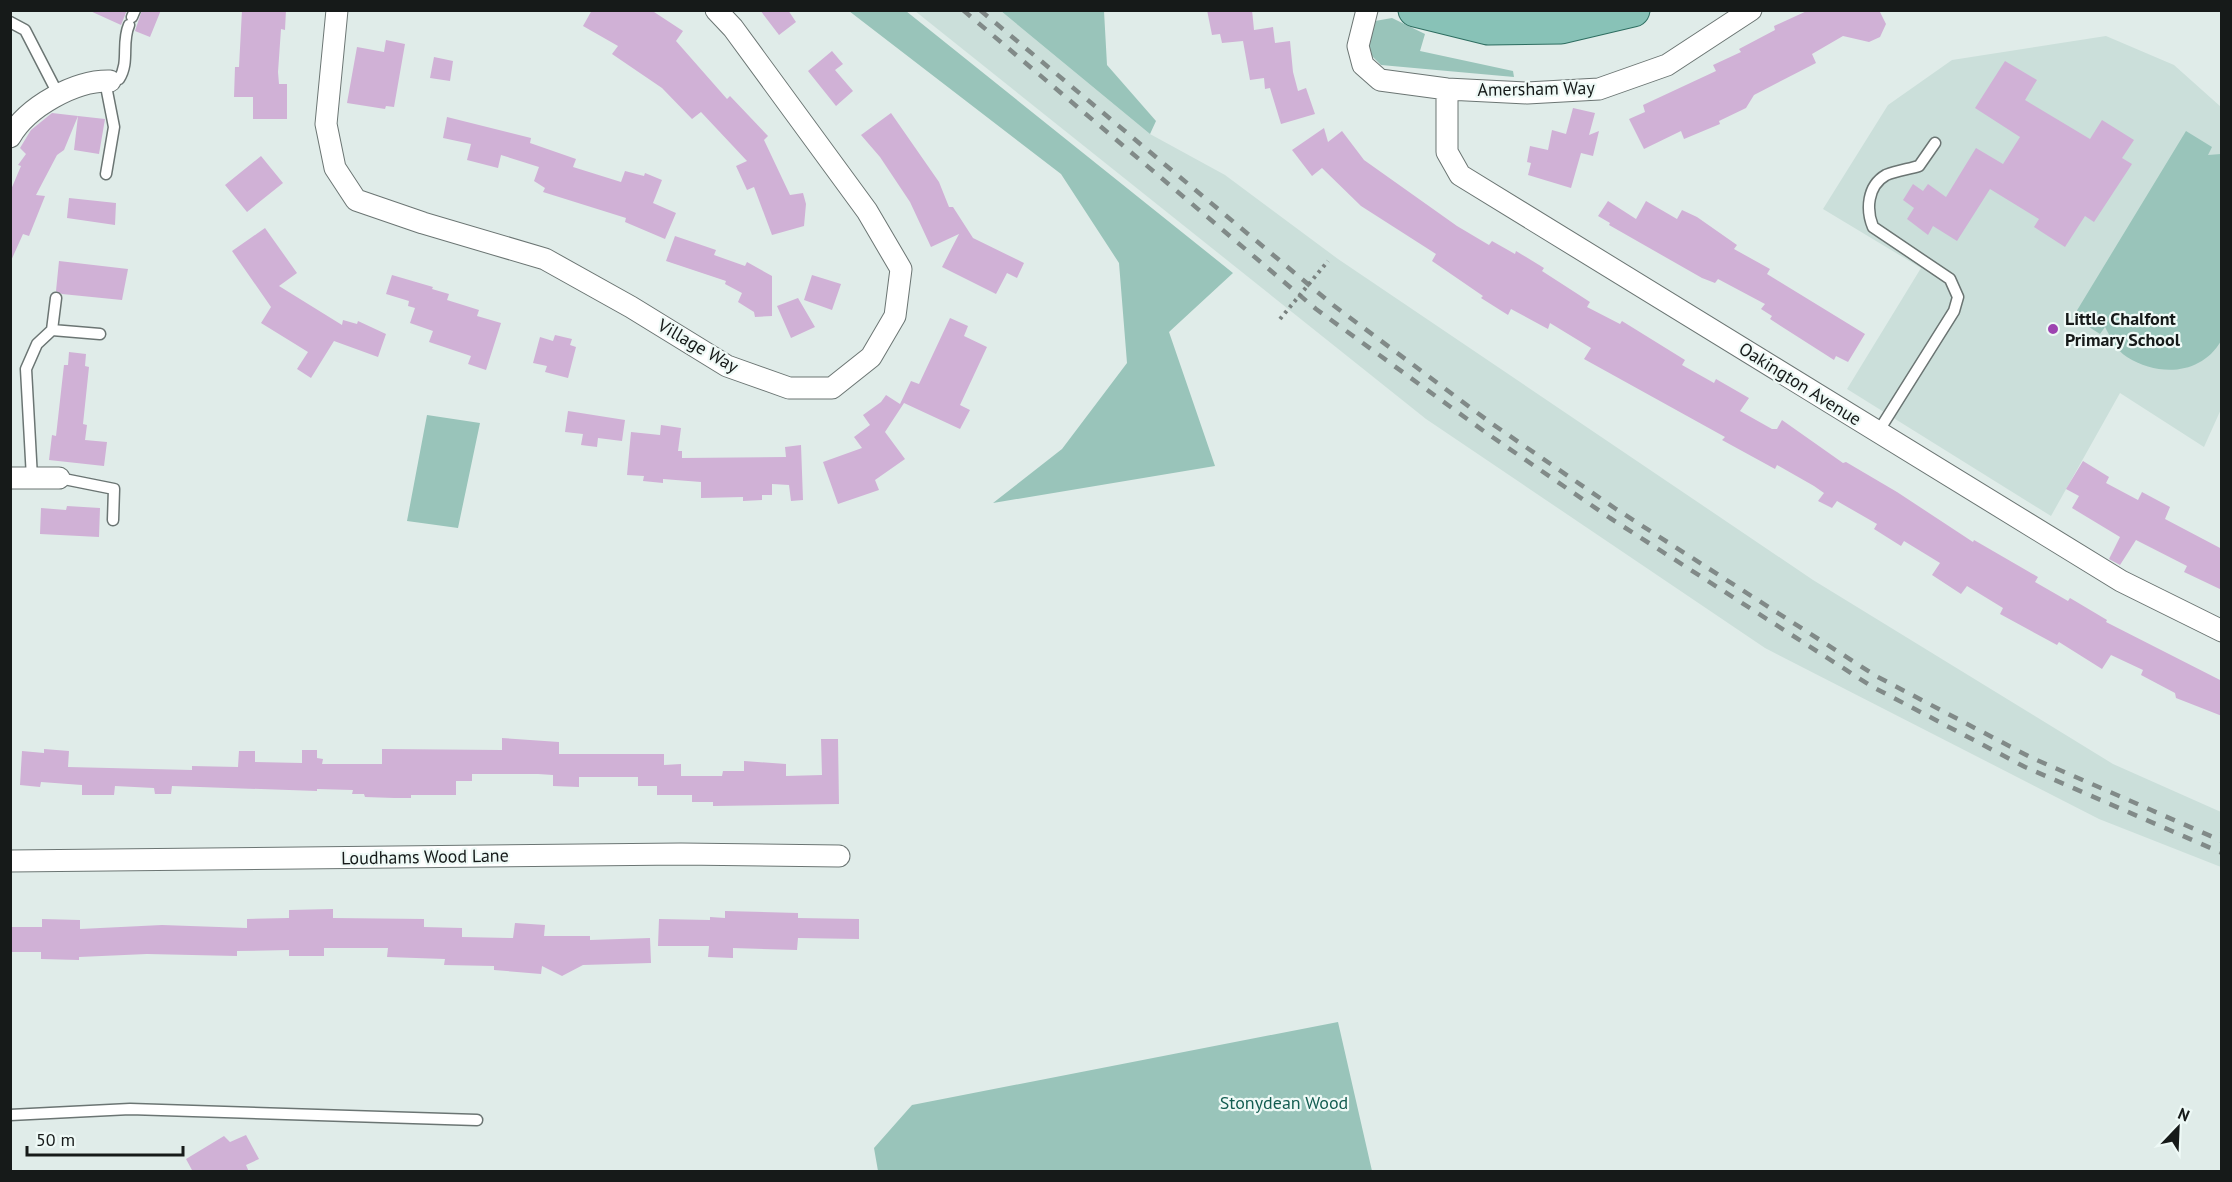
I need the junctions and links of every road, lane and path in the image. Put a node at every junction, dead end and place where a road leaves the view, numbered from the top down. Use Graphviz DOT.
graph roads {
  1 [pos="337,10"];
  2 [pos="716,10"];
  3 [pos="1366,10"];
  4 [pos="1415,10"];
  5 [pos="1633,10"];
  6 [pos="1751,10"];
  7 [pos="132,18"];
  8 [pos="10,22"];
  9 [pos="108,81"];
  10 [pos="1447,89"];
  11 [pos="57,94"];
  12 [pos="10,137"];
  13 [pos="1935,143"];
  14 [pos="106,174"];
  15 [pos="1328,261"];
  16 [pos="56,298"];
  17 [pos="1280,319"];
  18 [pos="52,330"];
  19 [pos="100,334"];
  20 [pos="1878,432"];
  21 [pos="10,478"];
  22 [pos="32,478"];
  23 [pos="59,478"];
  24 [pos="113,520"];
  25 [pos="2222,631"];
  26 [pos="839,856"];
  27 [pos="10,861"];
  28 [pos="10,1115"];
  29 [pos="477,1120"];
  1 -- 2 [label="street, Village Way"];
  3 -- 10 [label="street, Amersham Way"];
  4 -- 5 [label="main road"];
  6 -- 10 [label="street, Amersham Way"];
  7 -- 9 [label="lane"];
  8 -- 11 [label="lane"];
  9 -- 11 [label="street"];
  9 -- 14 [label="lane"];
  10 -- 20 [label="street, Oakington Avenue"];
  11 -- 12 [label="street"];
  13 -- 20 [label="lane"];
  15 -- 17 [label="path, bridge"];
  16 -- 18 [label="lane"];
  18 -- 19 [label="lane"];
  18 -- 22 [label="lane"];
  20 -- 25 [label="street, Oakington Avenue"];
  21 -- 22 [label="street"];
  22 -- 23 [label="street"];
  23 -- 24 [label="lane"];
  26 -- 27 [label="street, Loudhams Wood Lane"];
  28 -- 29 [label="lane"];
}
